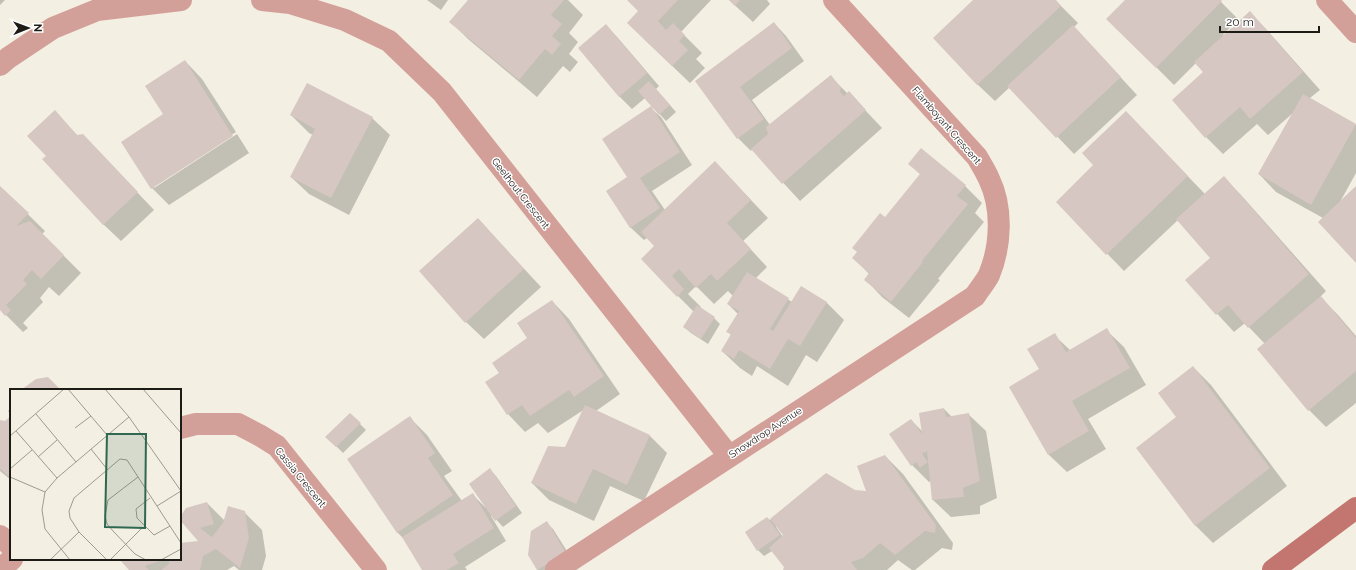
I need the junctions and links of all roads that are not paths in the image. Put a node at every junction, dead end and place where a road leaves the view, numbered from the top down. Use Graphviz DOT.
graph roads {
  1 [pos="181,0"];
  2 [pos="262,0"];
  3 [pos="842,2"];
  4 [pos="1336,3"];
  5 [pos="1356,32"];
  6 [pos="0,65"];
  7 [pos="975,296"];
  8 [pos="181,428"];
  9 [pos="729,456"];
  10 [pos="1356,508"];
  11 [pos="0,536"];
  12 [pos="10,545"];
  13 [pos="11,560"];
  14 [pos="0,570"];
  15 [pos="376,570"];
  16 [pos="556,570"];
  17 [pos="1273,570"];
  1 -- 6 [label="street"];
  2 -- 9 [label="street, Geelhout Crescent"];
  3 -- 7 [label="street, Flamboyant Crescent"];
  4 -- 5 [label="street"];
  7 -- 9 [label="street, Snowdrop Avenue"];
  8 -- 15 [label="street, Cassia Crescent"];
  9 -- 16 [label="street, Snowdrop Avenue"];
  10 -- 17 [label="street"];
  11 -- 12 [label="street"];
  13 -- 14 [label="street"];
}
